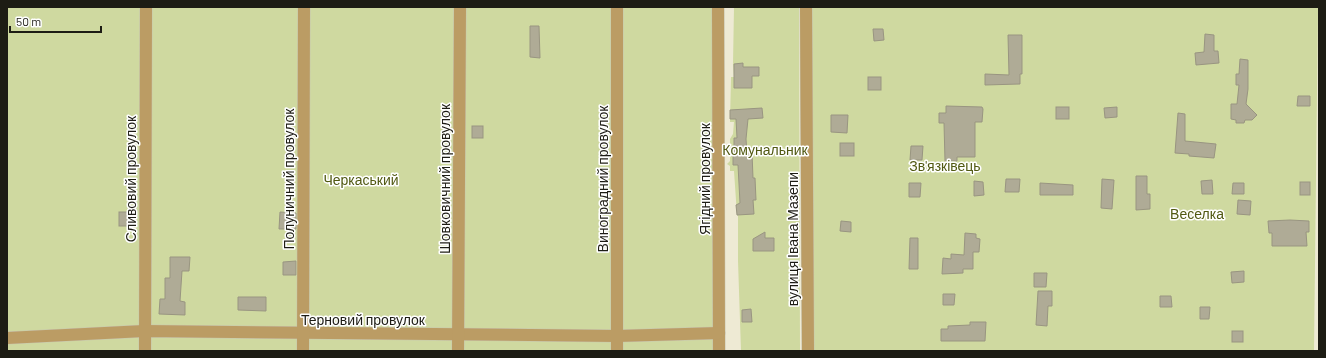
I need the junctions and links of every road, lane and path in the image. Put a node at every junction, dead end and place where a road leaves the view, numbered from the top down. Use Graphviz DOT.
graph roads {
  1 [pos="146,7"];
  2 [pos="304,7"];
  3 [pos="460,7"];
  4 [pos="617,7"];
  5 [pos="718,7"];
  6 [pos="806,7"];
  7 [pos="144,332"];
  8 [pos="719,333"];
  9 [pos="303,334"];
  10 [pos="458,334"];
  11 [pos="617,336"];
  12 [pos="7,338"];
  13 [pos="145,351"];
  14 [pos="303,351"];
  15 [pos="458,351"];
  16 [pos="617,351"];
  17 [pos="719,351"];
  18 [pos="808,351"];
  1 -- 7 [label="street, Сливовий провулок"];
  2 -- 9 [label="street, Полуничний провулок"];
  3 -- 10 [label="street, Шовковичний провулок"];
  4 -- 11 [label="street, Виноградний провулок"];
  5 -- 8 [label="street, Ягідний провулок"];
  6 -- 18 [label="street, вулиця Івана Мазепи"];
  7 -- 9 [label="street, Терновий провулок"];
  7 -- 12 [label="street, Терновий провулок"];
  7 -- 13 [label="street, Сливовий провулок"];
  8 -- 11 [label="street, Терновий провулок"];
  8 -- 17 [label="street, Ягідний провулок"];
  9 -- 10 [label="street, Терновий провулок"];
  9 -- 14 [label="street, Полуничний провулок"];
  10 -- 11 [label="street, Терновий провулок"];
  10 -- 15 [label="street, Шовковичний провулок"];
  11 -- 16 [label="street, Виноградний провулок"];
}
